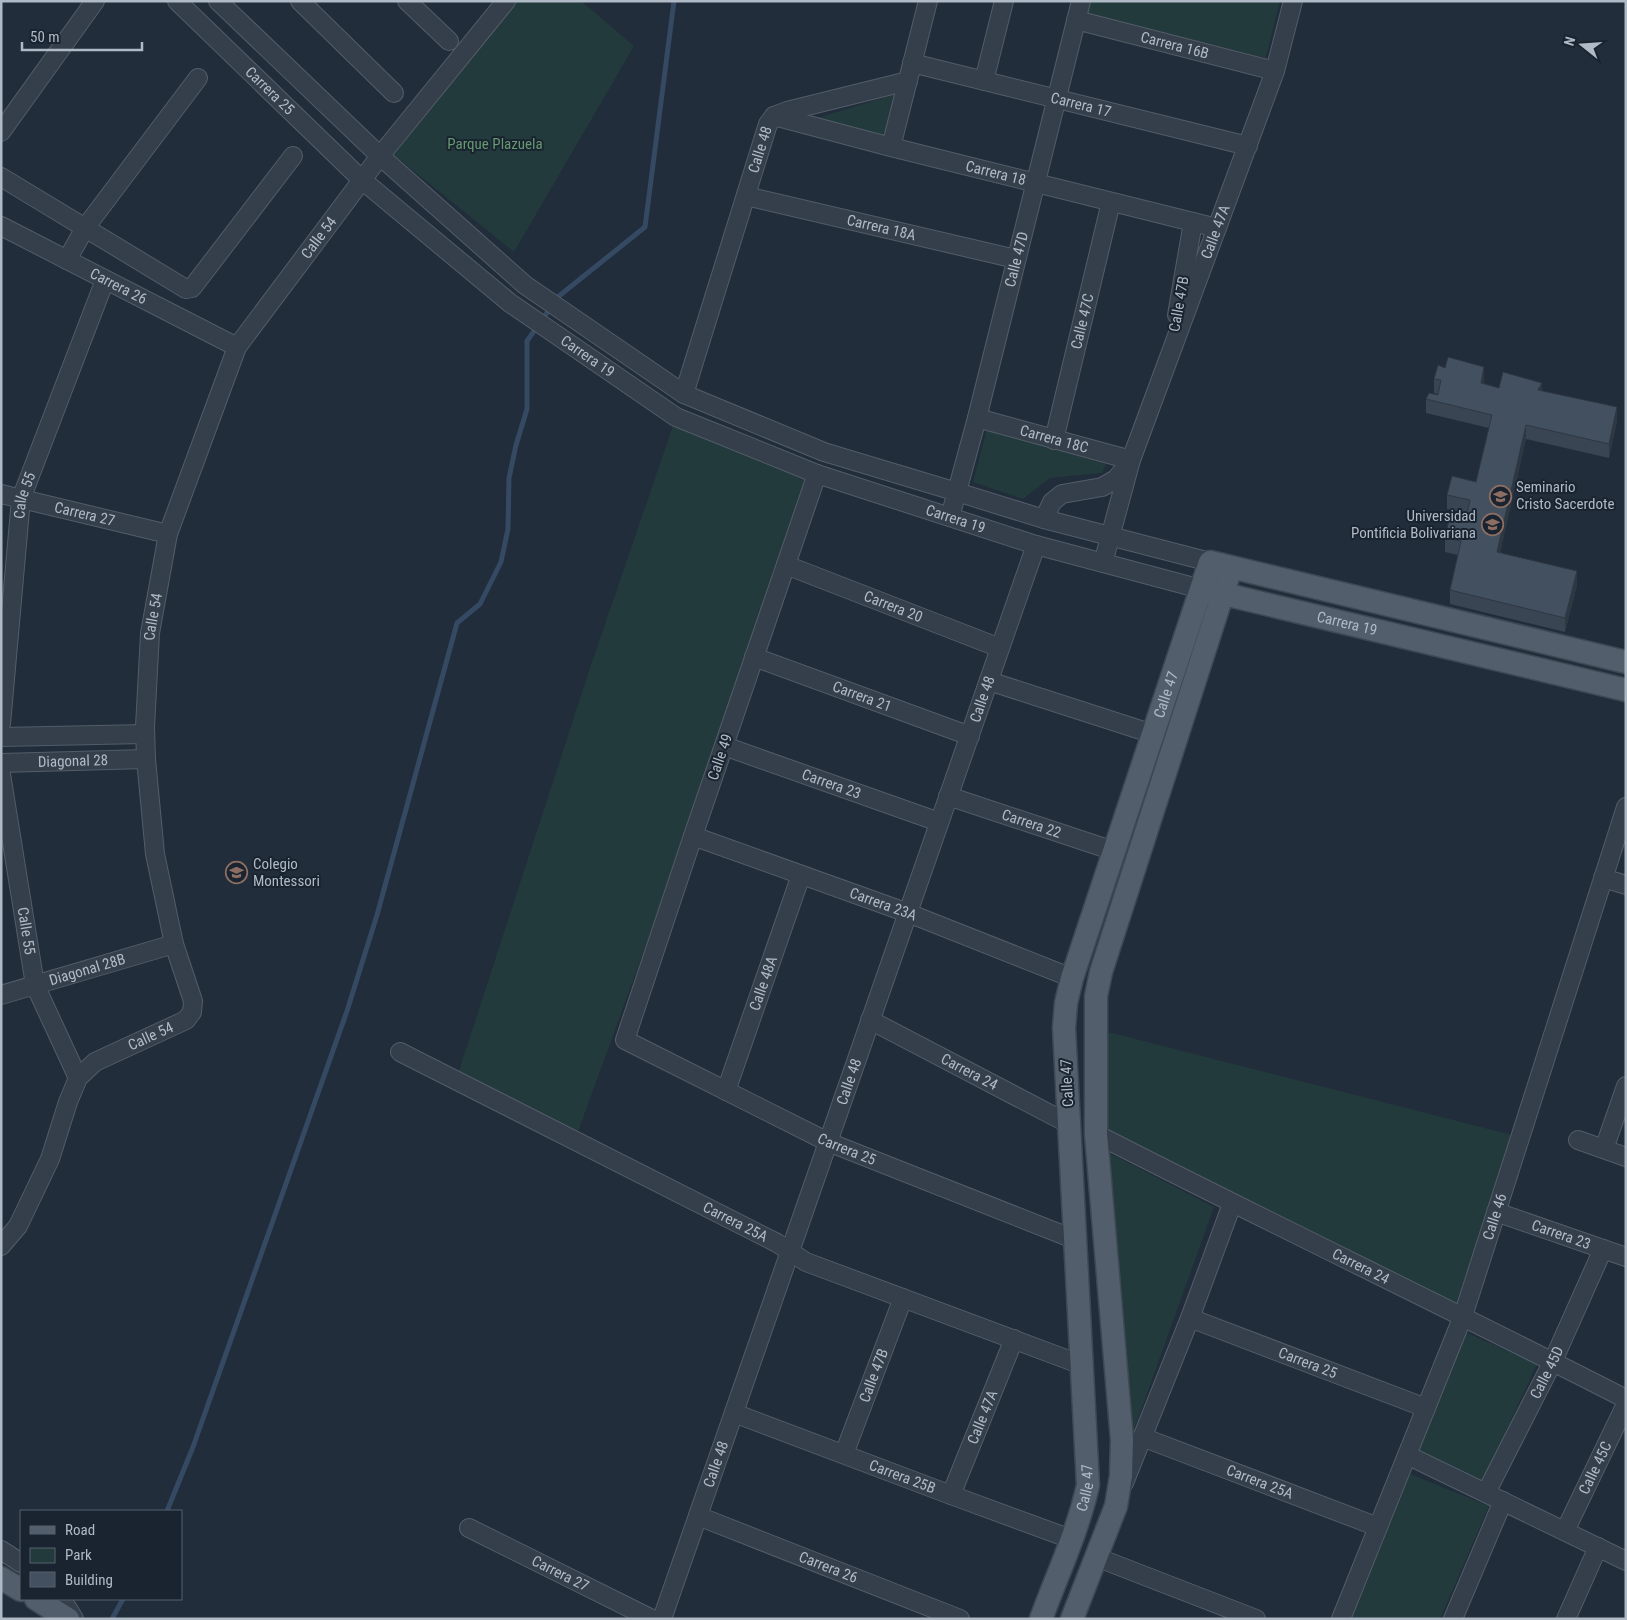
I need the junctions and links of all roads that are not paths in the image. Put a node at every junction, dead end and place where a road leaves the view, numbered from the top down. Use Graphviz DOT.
graph roads {
  1 [pos="95,1"];
  2 [pos="177,1"];
  3 [pos="212,1"];
  4 [pos="218,1"];
  5 [pos="300,1"];
  6 [pos="407,1"];
  7 [pos="506,1"];
  8 [pos="928,1"];
  9 [pos="1004,1"];
  10 [pos="1081,1"];
  11 [pos="1293,1"];
  12 [pos="195,19"];
  13 [pos="1076,20"];
  14 [pos="449,40"];
  15 [pos="912,63"];
  16 [pos="1275,71"];
  17 [pos="198,78"];
  18 [pos="908,81"];
  19 [pos="984,81"];
  20 [pos="394,93"];
  21 [pos="1056,99"];
  22 [pos="774,116"];
  23 [pos="1,132"];
  24 [pos="1248,146"];
  25 [pos="891,147"];
  26 [pos="293,156"];
  27 [pos="380,156"];
  28 [pos="1,176"];
  29 [pos="362,180"];
  30 [pos="1035,183"];
  31 [pos="746,196"];
  32 [pos="1111,202"];
  33 [pos="1193,222"];
  34 [pos="1,226"];
  35 [pos="86,228"];
  36 [pos="1218,228"];
  37 [pos="1016,259"];
  38 [pos="67,260"];
  39 [pos="106,280"];
  40 [pos="237,347"];
  41 [pos="1170,357"];
  42 [pos="684,394"];
  43 [pos="977,418"];
  44 [pos="1054,440"];
  45 [pos="1131,460"];
  46 [pos="817,474"];
  47 [pos="957,492"];
  48 [pos="1,494"];
  49 [pos="21,499"];
  50 [pos="950,517"];
  51 [pos="1044,519"];
  52 [pos="168,534"];
  53 [pos="1110,537"];
  54 [pos="1036,545"];
  55 [pos="1103,563"];
  56 [pos="786,565"];
  57 [pos="1220,565"];
  58 [pos="1212,591"];
  59 [pos="1000,648"];
  60 [pos="754,657"];
  61 [pos="1626,662"];
  62 [pos="988,681"];
  63 [pos="1626,690"];
  64 [pos="1,724"];
  65 [pos="145,734"];
  66 [pos="1153,734"];
  67 [pos="970,736"];
  68 [pos="1,737"];
  69 [pos="724,746"];
  70 [pos="146,759"];
  71 [pos="1,763"];
  72 [pos="1,774"];
  73 [pos="948,796"];
  74 [pos="1626,807"];
  75 [pos="939,822"];
  76 [pos="693,836"];
  77 [pos="1143,839"];
  78 [pos="1117,842"];
  79 [pos="801,875"];
  80 [pos="1603,878"];
  81 [pos="1626,885"];
  82 [pos="908,913"];
  83 [pos="174,944"];
  84 [pos="1072,978"];
  85 [pos="35,984"];
  86 [pos="1,995"];
  87 [pos="870,1020"];
  88 [pos="625,1040"];
  89 [pos="400,1052"];
  90 [pos="78,1078"];
  91 [pos="1626,1086"];
  92 [pos="726,1091"];
  93 [pos="1069,1124"];
  94 [pos="1096,1134"];
  95 [pos="1578,1140"];
  96 [pos="828,1142"];
  97 [pos="1604,1149"];
  98 [pos="1626,1157"];
  99 [pos="1232,1204"];
  100 [pos="1496,1212"];
  101 [pos="1076,1240"];
  102 [pos="1,1246"];
  103 [pos="1603,1249"];
  104 [pos="790,1252"];
  105 [pos="1626,1257"];
  106 [pos="903,1298"];
  107 [pos="1463,1316"];
  108 [pos="1190,1318"];
  109 [pos="1014,1339"];
  110 [pos="1553,1361"];
  111 [pos="1082,1365"];
  112 [pos="1626,1398"];
  113 [pos="1626,1404"];
  114 [pos="1426,1408"];
  115 [pos="734,1413"];
  116 [pos="1142,1437"];
  117 [pos="844,1454"];
  118 [pos="1407,1455"];
  119 [pos="1486,1493"];
  120 [pos="951,1495"];
  121 [pos="1503,1501"];
  122 [pos="1116,1506"];
  123 [pos="698,1516"];
  124 [pos="1378,1527"];
  125 [pos="469,1528"];
  126 [pos="1565,1531"];
  127 [pos="1071,1539"];
  128 [pos="1598,1547"];
  129 [pos="1,1550"];
  130 [pos="1096,1556"];
  131 [pos="1626,1561"];
  132 [pos="20,1562"];
  133 [pos="1,1578"];
  134 [pos="20,1589"];
  135 [pos="38,1600"];
  136 [pos="63,1600"];
  137 [pos="68,1619"];
  138 [pos="74,1619"];
  139 [pos="652,1619"];
  140 [pos="662,1619"];
  141 [pos="960,1619"];
  142 [pos="1041,1619"];
  143 [pos="1072,1619"];
  144 [pos="1256,1619"];
  145 [pos="1341,1619"];
  146 [pos="1453,1619"];
  147 [pos="1566,1619"];
  1 -- 23 [label="street"];
  2 -- 12 [label="street, Carrera 25"];
  3 -- 12 [label="street"];
  4 -- 27 [label="street, Carrera 25"];
  5 -- 20 [label="street"];
  6 -- 14 [label="street"];
  7 -- 27 [label="street, Calle 54"];
  8 -- 15 [label="street"];
  9 -- 19 [label="street"];
  10 -- 13 [label="street, Calle 47D"];
  11 -- 16 [label="street, Calle 47A"];
  12 -- 29 [label="street, Carrera 25"];
  13 -- 16 [label="street, Carrera 16B"];
  13 -- 21 [label="street, Calle 47D"];
  15 -- 18 [label="street"];
  15 -- 19 [label="street, Carrera 17"];
  16 -- 24 [label="street, Calle 47A"];
  17 -- 35 [label="street"];
  18 -- 22 [label="street, Calle 48"];
  18 -- 25 [label="street"];
  19 -- 21 [label="street, Carrera 17"];
  21 -- 24 [label="street, Carrera 17"];
  21 -- 30 [label="street, Calle 47D"];
  22 -- 25 [label="street, Carrera 18"];
  22 -- 31 [label="street, Calle 48"];
  24 -- 36 [label="street, Calle 47A"];
  25 -- 30 [label="street, Carrera 18"];
  26 -- 35 [label="street"];
  27 -- 29 [label="street, Calle 54"];
  27 -- 42 [label="street, Carrera 19"];
  28 -- 35 [label="street"];
  29 -- 40 [label="street, Calle 54"];
  29 -- 46 [label="street, Carrera 19"];
  30 -- 32 [label="street, Carrera 18"];
  30 -- 37 [label="street, Calle 47D"];
  31 -- 37 [label="street, Carrera 18A"];
  31 -- 42 [label="street, Calle 48"];
  32 -- 33 [label="street, Carrera 18"];
  32 -- 44 [label="street, Calle 47C"];
  33 -- 36 [label="street, Carrera 18"];
  33 -- 41 [label="street, Calle 47B"];
  34 -- 38 [label="street, Carrera 26"];
  35 -- 38 [label="street"];
  36 -- 41 [label="street, Calle 47A"];
  37 -- 43 [label="street, Calle 47D"];
  38 -- 39 [label="street, Carrera 26"];
  39 -- 40 [label="street, Carrera 26"];
  39 -- 49 [label="street, Calle 55"];
  40 -- 52 [label="street, Calle 54"];
  41 -- 45 [label="street, Calle 47A"];
  42 -- 47 [label="street, Carrera 19"];
  43 -- 44 [label="street, Carrera 18C"];
  43 -- 47 [label="street, Calle 47D"];
  44 -- 45 [label="street, Carrera 18C"];
  45 -- 51 [label="street"];
  45 -- 53 [label="street"];
  46 -- 50 [label="street, Carrera 19"];
  46 -- 56 [label="street, Calle 49"];
  47 -- 50 [label="street, Calle 47D"];
  47 -- 51 [label="street, Carrera 19"];
  48 -- 49 [label="street, Carrera 27"];
  49 -- 52 [label="street, Carrera 27"];
  49 -- 64 [label="street, Calle 55"];
  50 -- 54 [label="street, Carrera 19"];
  51 -- 53 [label="street, Carrera 19"];
  52 -- 65 [label="street, Calle 54"];
  53 -- 55 [label="street"];
  53 -- 57 [label="street, Carrera 19"];
  54 -- 55 [label="street, Carrera 19"];
  54 -- 59 [label="street, Calle 48"];
  55 -- 58 [label="street, Carrera 19"];
  56 -- 59 [label="street, Carrera 20"];
  56 -- 60 [label="street, Calle 49"];
  57 -- 58 [label="main road, Calle 47"];
  57 -- 61 [label="main road, Carrera 19"];
  58 -- 63 [label="main road, Carrera 19"];
  58 -- 66 [label="main road, Calle 47"];
  58 -- 77 [label="main road, Calle 47"];
  59 -- 62 [label="street, Calle 48"];
  60 -- 67 [label="street, Carrera 21"];
  60 -- 69 [label="street, Calle 49"];
  62 -- 66 [label="street"];
  62 -- 67 [label="street, Calle 48"];
  65 -- 68 [label="street, Diagonal 28"];
  65 -- 70 [label="street, Calle 54"];
  66 -- 78 [label="main road, Calle 47"];
  67 -- 73 [label="street, Calle 48"];
  69 -- 75 [label="street, Carrera 23"];
  69 -- 76 [label="street, Calle 49"];
  70 -- 71 [label="street, Diagonal 28"];
  70 -- 83 [label="street, Calle 54"];
  72 -- 85 [label="street, Calle 55"];
  73 -- 75 [label="street, Calle 48"];
  73 -- 78 [label="street, Carrera 22"];
  74 -- 80 [label="street, Calle 46"];
  75 -- 82 [label="street, Calle 48"];
  76 -- 79 [label="street, Carrera 23A"];
  76 -- 88 [label="street, Calle 49"];
  77 -- 78 [label="main road"];
  77 -- 94 [label="main road, Calle 47"];
  78 -- 84 [label="main road, Calle 47"];
  79 -- 82 [label="street, Carrera 23A"];
  79 -- 92 [label="street, Calle 48A"];
  80 -- 81 [label="street"];
  80 -- 100 [label="street, Calle 46"];
  82 -- 84 [label="street, Carrera 23A"];
  82 -- 87 [label="street, Calle 48"];
  83 -- 85 [label="street, Diagonal 28B"];
  83 -- 90 [label="street, Calle 54"];
  84 -- 93 [label="main road, Calle 47"];
  85 -- 86 [label="street, Diagonal 28B"];
  85 -- 90 [label="street, Calle 55"];
  87 -- 93 [label="street, Carrera 24"];
  87 -- 96 [label="street, Calle 48"];
  88 -- 92 [label="street, Carrera 25"];
  89 -- 104 [label="street, Carrera 25A"];
  90 -- 102 [label="street, Calle 54"];
  91 -- 97 [label="street"];
  92 -- 96 [label="street, Carrera 25"];
  93 -- 101 [label="main road, Calle 47"];
  94 -- 99 [label="street, Carrera 24"];
  94 -- 122 [label="main road, Calle 47"];
  95 -- 97 [label="street"];
  96 -- 101 [label="street, Carrera 25"];
  96 -- 104 [label="street, Calle 48"];
  97 -- 98 [label="street"];
  99 -- 107 [label="street, Carrera 24"];
  99 -- 108 [label="street, Calle 47"];
  100 -- 103 [label="street, Carrera 23"];
  100 -- 107 [label="street, Calle 46"];
  101 -- 111 [label="main road, Calle 47"];
  103 -- 105 [label="street, Carrera 23"];
  103 -- 110 [label="street, Calle 45D"];
  104 -- 106 [label="street, Carrera 25A"];
  104 -- 115 [label="street, Calle 48"];
  106 -- 109 [label="street, Carrera 25A"];
  106 -- 117 [label="street, Calle 47B"];
  107 -- 110 [label="street, Carrera 24"];
  107 -- 114 [label="street, Calle 46"];
  108 -- 114 [label="street, Carrera 25"];
  108 -- 116 [label="street, Calle 47"];
  109 -- 111 [label="street, Carrera 25A"];
  109 -- 120 [label="street, Calle 47A"];
  110 -- 112 [label="street, Carrera 24"];
  110 -- 119 [label="street, Calle 45D"];
  111 -- 127 [label="main road, Calle 47"];
  113 -- 126 [label="street, Calle 45C"];
  114 -- 118 [label="street, Calle 46"];
  115 -- 117 [label="street, Carrera 25B"];
  115 -- 123 [label="street, Calle 48"];
  116 -- 122 [label="street, Calle 47"];
  116 -- 124 [label="street, Carrera 25A"];
  117 -- 120 [label="street, Carrera 25B"];
  118 -- 119 [label="street"];
  118 -- 124 [label="street, Calle 46"];
  119 -- 121 [label="street"];
  120 -- 127 [label="street, Carrera 25B"];
  121 -- 126 [label="street"];
  121 -- 146 [label="street"];
  122 -- 130 [label="main road, Calle 47"];
  123 -- 140 [label="street, Calle 48"];
  123 -- 141 [label="street, Carrera 26"];
  124 -- 145 [label="street, Calle 46"];
  125 -- 139 [label="street, Carrera 27"];
  126 -- 128 [label="street"];
  127 -- 142 [label="main road, Calle 47"];
  128 -- 131 [label="street"];
  128 -- 147 [label="street"];
  129 -- 132 [label="street"];
  130 -- 143 [label="main road, Calle 47"];
  130 -- 144 [label="street"];
  133 -- 134 [label="main road"];
  135 -- 137 [label="main road"];
  136 -- 138 [label="street"];
}
